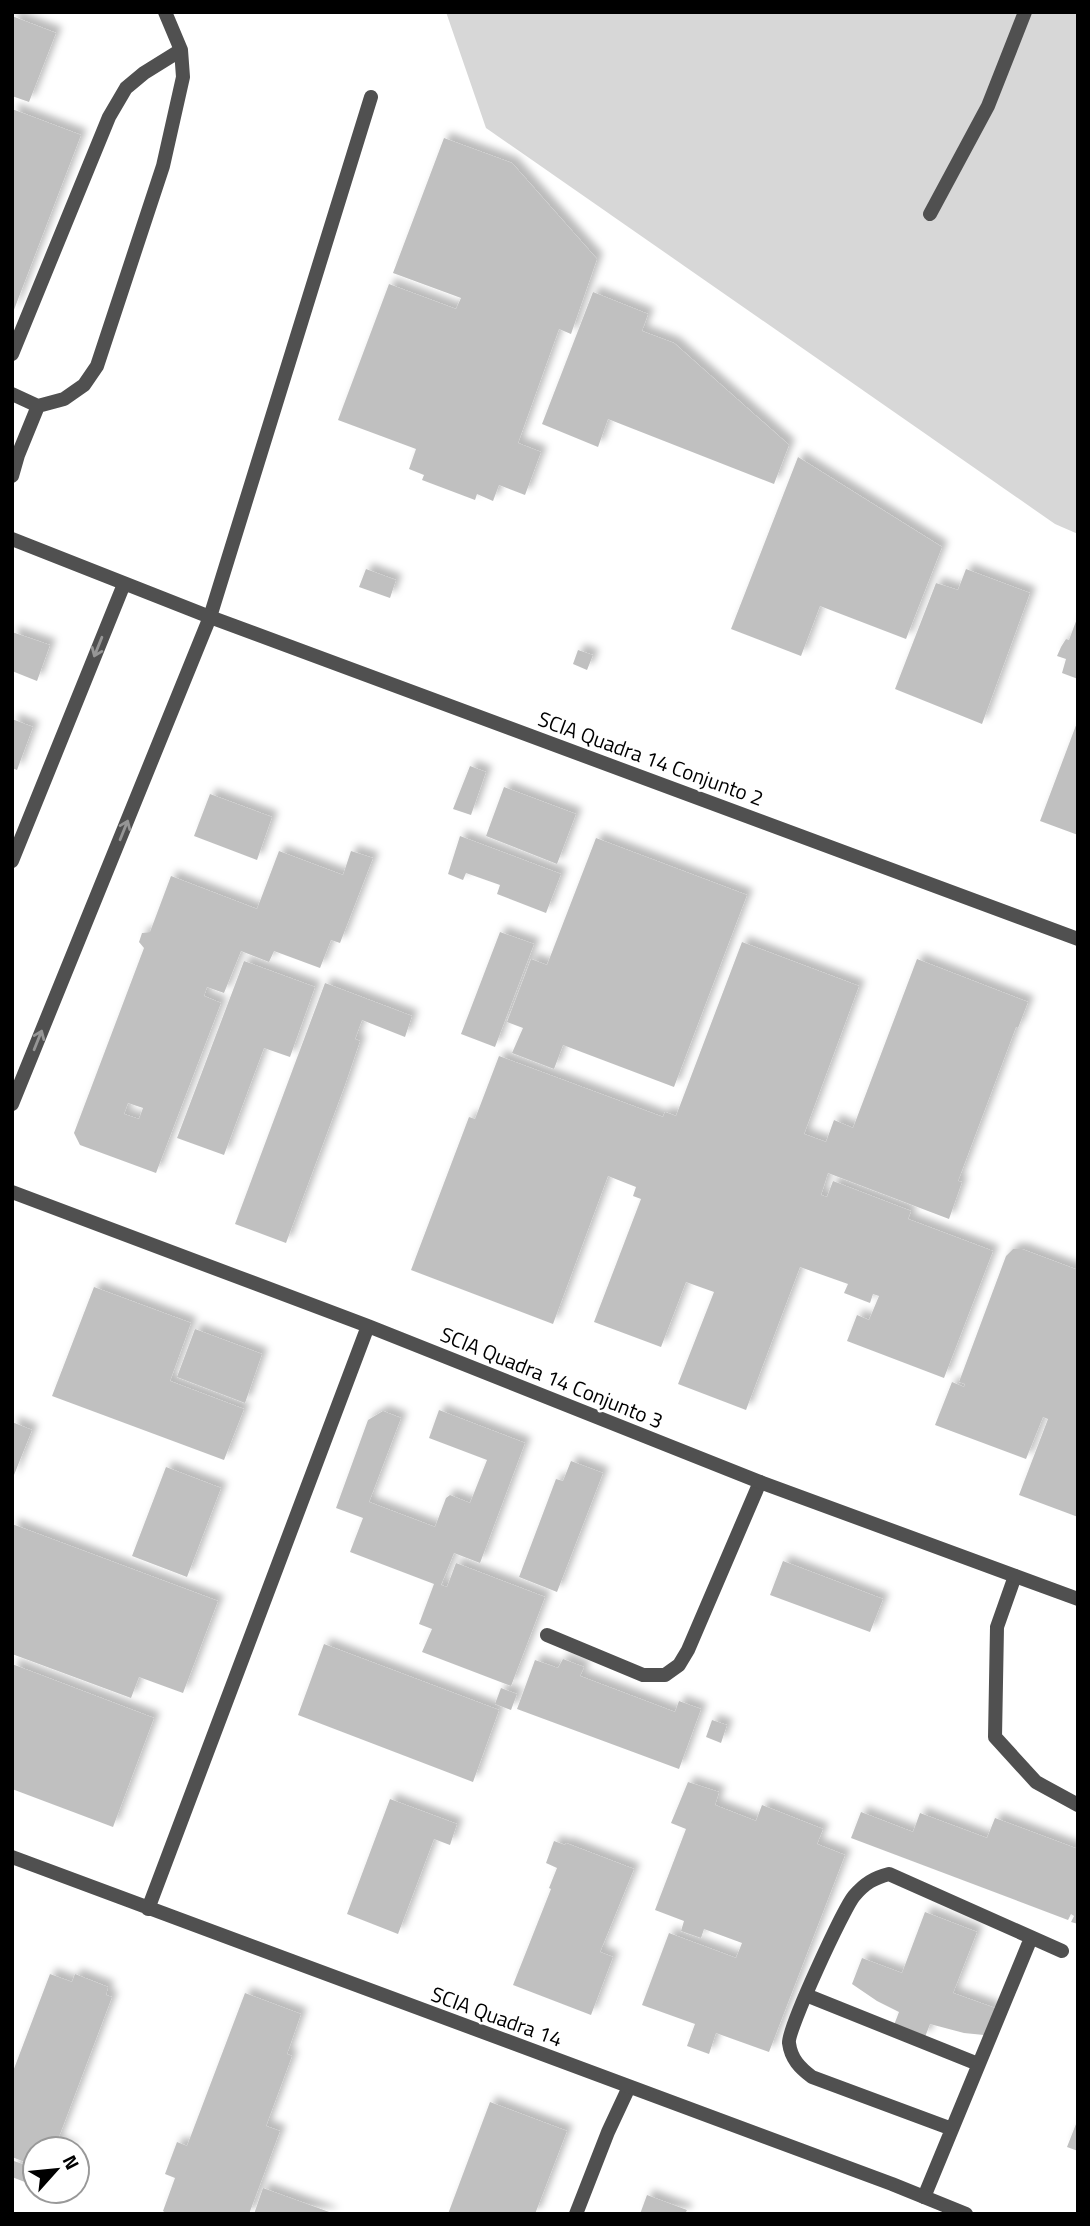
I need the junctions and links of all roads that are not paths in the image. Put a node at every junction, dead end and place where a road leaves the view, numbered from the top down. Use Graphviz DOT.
graph roads {
  1 [pos="165,12"];
  2 [pos="1025,12"];
  3 [pos="181,50"];
  4 [pos="371,97"];
  5 [pos="930,214"];
  6 [pos="12,354"];
  7 [pos="12,394"];
  8 [pos="38,406"];
  9 [pos="12,476"];
  10 [pos="12,539"];
  11 [pos="124,584"];
  12 [pos="210,617"];
  13 [pos="12,861"];
  14 [pos="1078,939"];
  15 [pos="12,1104"];
  16 [pos="12,1192"];
  17 [pos="368,1326"];
  18 [pos="760,1482"];
  19 [pos="1015,1576"];
  20 [pos="1078,1599"];
  21 [pos="547,1635"];
  22 [pos="1078,1805"];
  23 [pos="12,1857"];
  24 [pos="148,1909"];
  25 [pos="1031,1938"];
  26 [pos="1062,1951"];
  27 [pos="806,1995"];
  28 [pos="978,2064"];
  29 [pos="629,2087"];
  30 [pos="952,2129"];
  31 [pos="924,2197"];
  32 [pos="576,2214"];
  33 [pos="966,2214"];
  1 -- 3 [label="street"];
  2 -- 5 [label="street"];
  3 -- 6 [label="street"];
  3 -- 8 [label="street"];
  4 -- 12 [label="street"];
  7 -- 8 [label="street"];
  8 -- 9 [label="street"];
  10 -- 11 [label="street, SCIA Quadra 14 Conjunto 2"];
  11 -- 12 [label="street, SCIA Quadra 14 Conjunto 2"];
  11 -- 13 [label="street, one-way"];
  12 -- 14 [label="street, SCIA Quadra 14 Conjunto 2"];
  15 -- 12 [label="street, one-way"];
  16 -- 17 [label="street, SCIA Quadra 14 Conjunto 3"];
  17 -- 18 [label="street, SCIA Quadra 14 Conjunto 3"];
  17 -- 24 [label="street"];
  18 -- 19 [label="street, SCIA Quadra 14 Conjunto 3"];
  18 -- 21 [label="street"];
  19 -- 20 [label="street, SCIA Quadra 14 Conjunto 3"];
  19 -- 22 [label="street"];
  23 -- 24 [label="street, SCIA Quadra 14"];
  24 -- 29 [label="street, SCIA Quadra 14"];
  25 -- 26 [label="street"];
  25 -- 27 [label="street"];
  25 -- 28 [label="street"];
  27 -- 28 [label="street"];
  27 -- 30 [label="street"];
  28 -- 30 [label="street"];
  29 -- 31 [label="street, SCIA Quadra 14"];
  29 -- 32 [label="street"];
  30 -- 31 [label="street"];
  31 -- 33 [label="street, SCIA Quadra 14"];
}
